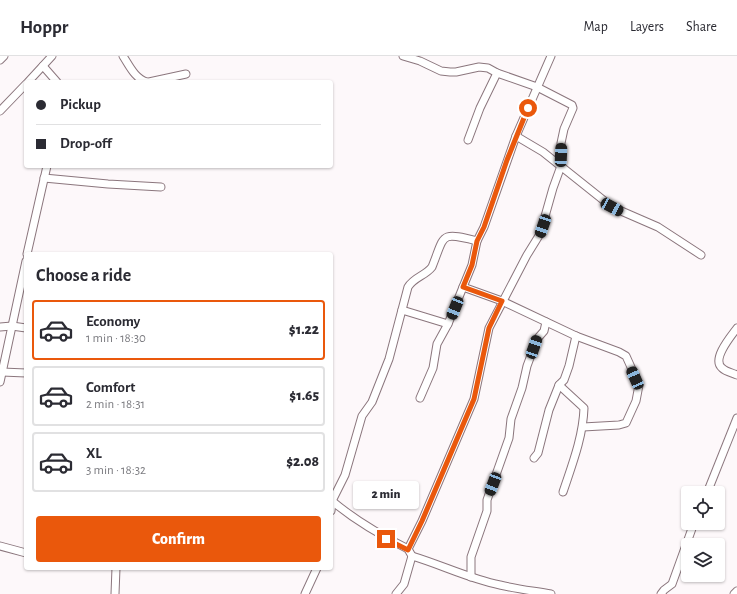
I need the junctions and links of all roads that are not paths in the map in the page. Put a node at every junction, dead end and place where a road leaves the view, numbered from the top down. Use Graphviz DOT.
graph roads {
  1 [pos="4,56"];
  2 [pos="52,56"];
  3 [pos="123,56"];
  4 [pos="403,56"];
  5 [pos="551,56"];
  6 [pos="421,59"];
  7 [pos="0,60"];
  8 [pos="43,66"];
  9 [pos="497,73"];
  10 [pos="186,74"];
  11 [pos="30,80"];
  12 [pos="55,80"];
  13 [pos="142,80"];
  14 [pos="158,80"];
  15 [pos="24,86"];
  16 [pos="537,87"];
  17 [pos="0,111"];
  18 [pos="516,136"];
  19 [pos="468,140"];
  20 [pos="561,166"];
  21 [pos="46,168"];
  22 [pos="44,178"];
  23 [pos="161,187"];
  24 [pos="477,241"];
  25 [pos="28,252"];
  26 [pos="701,255"];
  27 [pos="24,270"];
  28 [pos="463,287"];
  29 [pos="502,301"];
  30 [pos="402,310"];
  31 [pos="546,322"];
  32 [pos="448,324"];
  33 [pos="12,326"];
  34 [pos="0,327"];
  35 [pos="24,328"];
  36 [pos="737,328"];
  37 [pos="576,336"];
  38 [pos="2,372"];
  39 [pos="24,373"];
  40 [pos="737,375"];
  41 [pos="0,382"];
  42 [pos="559,384"];
  43 [pos="420,398"];
  44 [pos="737,418"];
  45 [pos="583,427"];
  46 [pos="534,458"];
  47 [pos="710,486"];
  48 [pos="563,492"];
  49 [pos="333,499"];
  50 [pos="333,502"];
  51 [pos="691,530"];
  52 [pos="0,546"];
  53 [pos="24,552"];
  54 [pos="410,553"];
  55 [pos="116,570"];
  56 [pos="317,570"];
  57 [pos="471,577"];
  58 [pos="737,591"];
  59 [pos="115,594"];
  60 [pos="306,594"];
  61 [pos="396,594"];
  62 [pos="551,594"];
  63 [pos="661,594"];
  64 [pos="734,594"];
  1 -- 7 [label="street"];
  2 -- 8 [label="street"];
  3 -- 13 [label="street"];
  4 -- 6 [label="street"];
  5 -- 16 [label="street"];
  6 -- 9 [label="street"];
  8 -- 11 [label="street"];
  8 -- 12 [label="street"];
  9 -- 16 [label="street"];
  9 -- 19 [label="street"];
  10 -- 14 [label="street"];
  15 -- 17 [label="street"];
  16 -- 18 [label="street"];
  16 -- 20 [label="street"];
  18 -- 20 [label="street"];
  18 -- 24 [label="street"];
  20 -- 26 [label="street"];
  20 -- 29 [label="street"];
  21 -- 22 [label="street"];
  22 -- 23 [label="street"];
  22 -- 25 [label="street"];
  24 -- 28 [label="street"];
  24 -- 30 [label="street"];
  27 -- 33 [label="street"];
  28 -- 29 [label="street"];
  28 -- 32 [label="street"];
  29 -- 31 [label="street"];
  29 -- 54 [label="street"];
  30 -- 32 [label="street"];
  30 -- 49 [label="street"];
  31 -- 37 [label="street"];
  31 -- 57 [label="street"];
  32 -- 43 [label="street"];
  33 -- 34 [label="street"];
  33 -- 35 [label="street"];
  33 -- 38 [label="street"];
  36 -- 40 [label="street"];
  37 -- 42 [label="street"];
  37 -- 45 [label="street"];
  38 -- 39 [label="street"];
  38 -- 41 [label="street"];
  42 -- 45 [label="street"];
  42 -- 46 [label="street"];
  44 -- 47 [label="street"];
  45 -- 48 [label="street"];
  50 -- 54 [label="street"];
  51 -- 63 [label="street"];
  52 -- 53 [label="street"];
  54 -- 57 [label="street"];
  54 -- 61 [label="street"];
  55 -- 59 [label="street"];
  56 -- 60 [label="street"];
  57 -- 62 [label="street"];
  58 -- 64 [label="street"];
}
